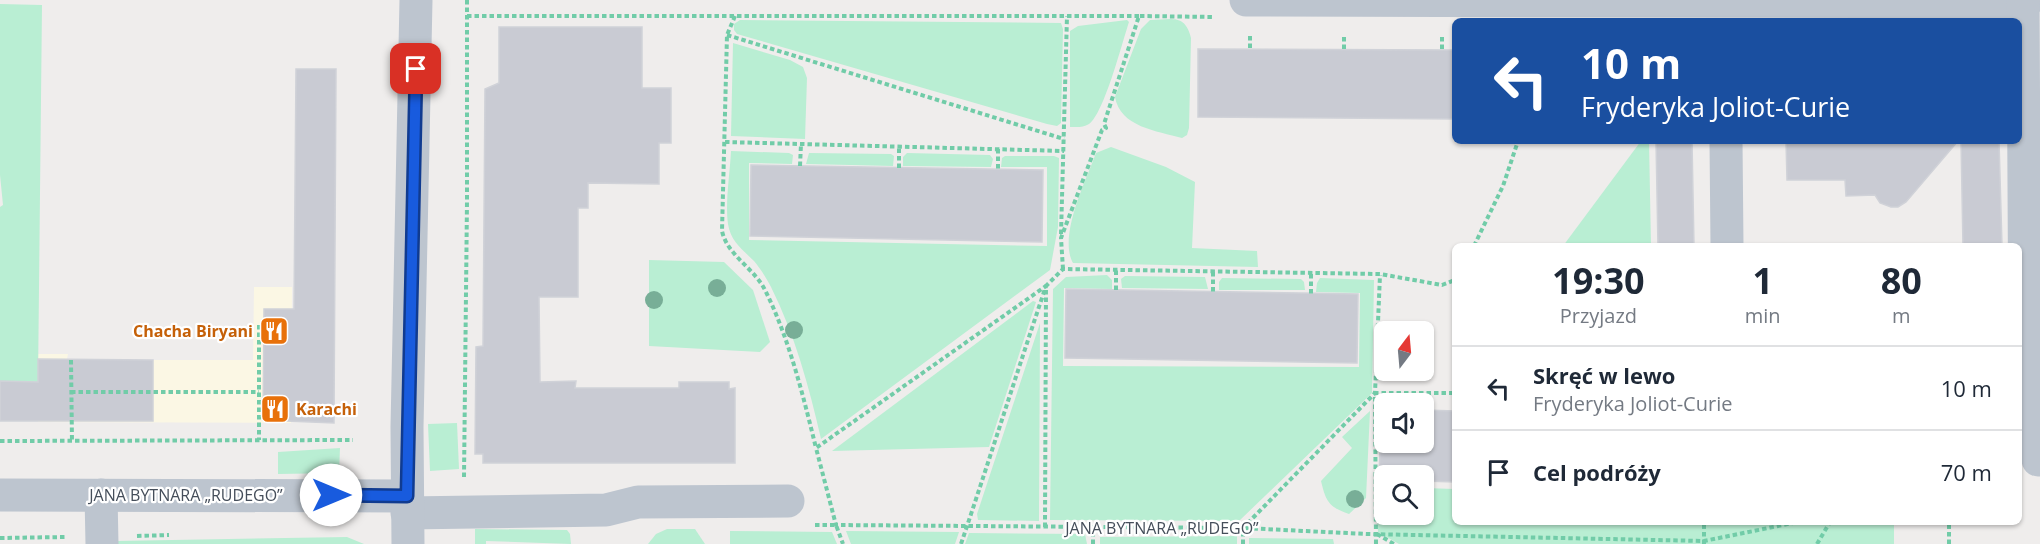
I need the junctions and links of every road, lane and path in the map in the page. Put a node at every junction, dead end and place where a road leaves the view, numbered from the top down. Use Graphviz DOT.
graph roads {
  1 [pos="416,0"];
  2 [pos="467,0"];
  3 [pos="1246,0"];
  4 [pos="2026,1"];
  5 [pos="735,15"];
  6 [pos="467,16"];
  7 [pos="1067,16"];
  8 [pos="1139,16"];
  9 [pos="1216,17"];
  10 [pos="727,35"];
  11 [pos="1064,139"];
  12 [pos="725,142"];
  13 [pos="801,144"];
  14 [pos="1517,144"];
  15 [pos="1726,144"];
  16 [pos="899,147"];
  17 [pos="998,149"];
  18 [pos="1064,151"];
  19 [pos="800,166"];
  20 [pos="899,168"];
  21 [pos="998,170"];
  22 [pos="1061,238"];
  23 [pos="1475,243"];
  24 [pos="1727,243"];
  25 [pos="1063,270"];
  26 [pos="1116,270"];
  27 [pos="1213,272"];
  28 [pos="1311,274"];
  29 [pos="1380,274"];
  30 [pos="1452,281"];
  31 [pos="1046,286"];
  32 [pos="1116,290"];
  33 [pos="1213,292"];
  34 [pos="1311,294"];
  35 [pos="259,325"];
  36 [pos="71,360"];
  37 [pos="71,392"];
  38 [pos="259,392"];
  39 [pos="1375,393"];
  40 [pos="1434,393"];
  41 [pos="1452,393"];
  42 [pos="1374,394"];
  43 [pos="259,440"];
  44 [pos="352,440"];
  45 [pos="0,441"];
  46 [pos="72,442"];
  47 [pos="816,448"];
  48 [pos="1376,453"];
  49 [pos="2032,460"];
  50 [pos="0,495"];
  51 [pos="101,495"];
  52 [pos="788,501"];
  53 [pos="464,511"];
  54 [pos="407,518"];
  55 [pos="836,525"];
  56 [pos="967,525"];
  57 [pos="1704,525"];
  58 [pos="1784,525"];
  59 [pos="1828,525"];
  60 [pos="1949,525"];
  61 [pos="1045,527"];
  62 [pos="1093,528"];
  63 [pos="1243,528"];
  64 [pos="1377,534"];
  65 [pos="1704,542"];
  66 [pos="102,544"];
  67 [pos="843,544"];
  68 [pos="961,544"];
  69 [pos="1093,544"];
  70 [pos="1243,544"];
  71 [pos="1376,544"];
  72 [pos="1394,544"];
  73 [pos="1817,544"];
  74 [pos="1949,544"];
  1 -- 54 [label="street"];
  2 -- 6 [label="path"];
  3 -- 4 [label="street"];
  4 -- 49 [label="street"];
  5 -- 6 [label="path"];
  5 -- 7 [label="path"];
  5 -- 10 [label="path"];
  6 -- 53 [label="path"];
  7 -- 8 [label="path"];
  7 -- 11 [label="path"];
  8 -- 9 [label="path"];
  8 -- 22 [label="path"];
  10 -- 11 [label="path"];
  10 -- 12 [label="path"];
  11 -- 18 [label="path"];
  12 -- 13 [label="path"];
  12 -- 47 [label="path"];
  13 -- 16 [label="path"];
  13 -- 19 [label="path"];
  14 -- 23 [label="path"];
  15 -- 24 [label="street"];
  16 -- 17 [label="path"];
  16 -- 20 [label="path"];
  17 -- 18 [label="path"];
  17 -- 21 [label="path"];
  18 -- 22 [label="path"];
  22 -- 25 [label="path"];
  25 -- 26 [label="path"];
  25 -- 31 [label="path"];
  26 -- 27 [label="path"];
  26 -- 32 [label="path"];
  27 -- 28 [label="path"];
  27 -- 33 [label="path"];
  28 -- 29 [label="path"];
  28 -- 34 [label="path"];
  29 -- 30 [label="path"];
  29 -- 39 [label="path"];
  31 -- 47 [label="path"];
  31 -- 56 [label="path"];
  31 -- 61 [label="path"];
  35 -- 38 [label="path"];
  36 -- 37 [label="path"];
  37 -- 38 [label="path"];
  37 -- 46 [label="path"];
  38 -- 43 [label="path"];
  40 -- 41 [label="path"];
  42 -- 63 [label="path"];
  43 -- 44 [label="path"];
  43 -- 46 [label="path"];
  45 -- 46 [label="path"];
  47 -- 55 [label="path"];
  48 -- 64 [label="path"];
  50 -- 51 [label="street, JANA BYTNARA „RUDEGO”"];
  51 -- 54 [label="street, JANA BYTNARA „RUDEGO”"];
  51 -- 66 [label="street"];
  52 -- 53 [label="street, JANA BYTNARA „RUDEGO”"];
  53 -- 54 [label="street, JANA BYTNARA „RUDEGO”"];
  55 -- 56 [label="path, JANA BYTNARA „RUDEGO”"];
  55 -- 67 [label="path"];
  56 -- 61 [label="path, JANA BYTNARA „RUDEGO”"];
  56 -- 68 [label="path"];
  57 -- 65 [label="path"];
  58 -- 65 [label="path, JANA BYTNARA „RUDEGO”"];
  59 -- 73 [label="path"];
  60 -- 74 [label="path"];
  61 -- 62 [label="path, JANA BYTNARA „RUDEGO”"];
  62 -- 63 [label="path, JANA BYTNARA „RUDEGO”"];
  62 -- 69 [label="path"];
  63 -- 64 [label="path, JANA BYTNARA „RUDEGO”"];
  63 -- 70 [label="path"];
  64 -- 65 [label="path, JANA BYTNARA „RUDEGO”"];
  64 -- 71 [label="path"];
  64 -- 72 [label="path"];
}
